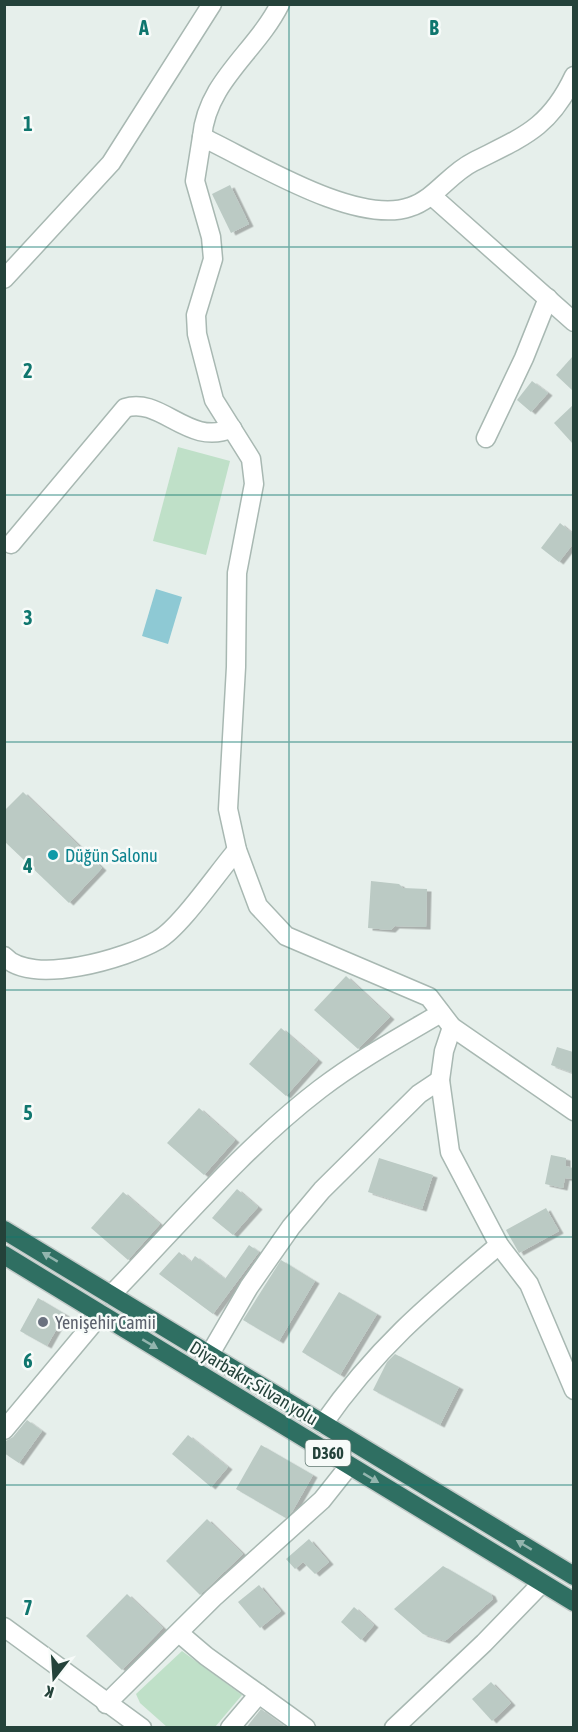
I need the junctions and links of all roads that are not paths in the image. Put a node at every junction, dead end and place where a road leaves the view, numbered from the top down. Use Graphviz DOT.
graph roads {
  1 [pos="212,4"];
  2 [pos="280,4"];
  3 [pos="573,76"];
  4 [pos="202,137"];
  5 [pos="432,196"];
  6 [pos="4,279"];
  7 [pos="548,298"];
  8 [pos="573,322"];
  9 [pos="232,428"];
  10 [pos="486,438"];
  11 [pos="11,544"];
  12 [pos="237,850"];
  13 [pos="4,956"];
  14 [pos="446,1020"];
  15 [pos="440,1080"];
  16 [pos="573,1111"];
  17 [pos="4,1230"];
  18 [pos="499,1245"];
  19 [pos="4,1256"];
  20 [pos="103,1290"];
  21 [pos="101,1314"];
  22 [pos="210,1354"];
  23 [pos="573,1390"];
  24 [pos="323,1424"];
  25 [pos="4,1430"];
  26 [pos="349,1466"];
  27 [pos="573,1576"];
  28 [pos="542,1583"];
  29 [pos="573,1602"];
  30 [pos="4,1628"];
  31 [pos="179,1633"];
  32 [pos="259,1694"];
  33 [pos="106,1704"];
  34 [pos="142,1728"];
  35 [pos="230,1728"];
  36 [pos="306,1728"];
  37 [pos="394,1728"];
  1 -- 6 [label="street"];
  2 -- 4 [label="street"];
  3 -- 5 [label="street"];
  4 -- 5 [label="street"];
  4 -- 9 [label="street"];
  5 -- 7 [label="street"];
  7 -- 8 [label="street"];
  7 -- 10 [label="street"];
  9 -- 11 [label="street"];
  9 -- 12 [label="street"];
  12 -- 13 [label="street"];
  12 -- 14 [label="street"];
  14 -- 15 [label="street"];
  14 -- 16 [label="street"];
  14 -- 20 [label="street"];
  15 -- 18 [label="street"];
  15 -- 22 [label="street"];
  20 -- 17 [label="highway, Diyarbakır-Silvan yolu / D360, one-way"];
  18 -- 23 [label="street"];
  18 -- 24 [label="street"];
  19 -- 21 [label="highway, Diyarbakır-Silvan yolu / D360"];
  20 -- 22 [label="highway, Diyarbakır-Silvan yolu / D360"];
  21 -- 25 [label="street"];
  21 -- 26 [label="highway, Diyarbakır-Silvan yolu / D360, one-way"];
  22 -- 24 [label="highway, Diyarbakır-Silvan yolu / D360"];
  27 -- 24 [label="highway, Diyarbakır-Silvan yolu / D360, one-way"];
  26 -- 28 [label="highway, Diyarbakır-Silvan yolu / D360, one-way"];
  26 -- 31 [label="street"];
  28 -- 29 [label="highway, Diyarbakır-Silvan yolu / D360"];
  28 -- 37 [label="street"];
  30 -- 33 [label="street"];
  31 -- 32 [label="street"];
  31 -- 33 [label="street"];
  32 -- 35 [label="street"];
  32 -- 36 [label="street"];
  33 -- 34 [label="street"];
}
